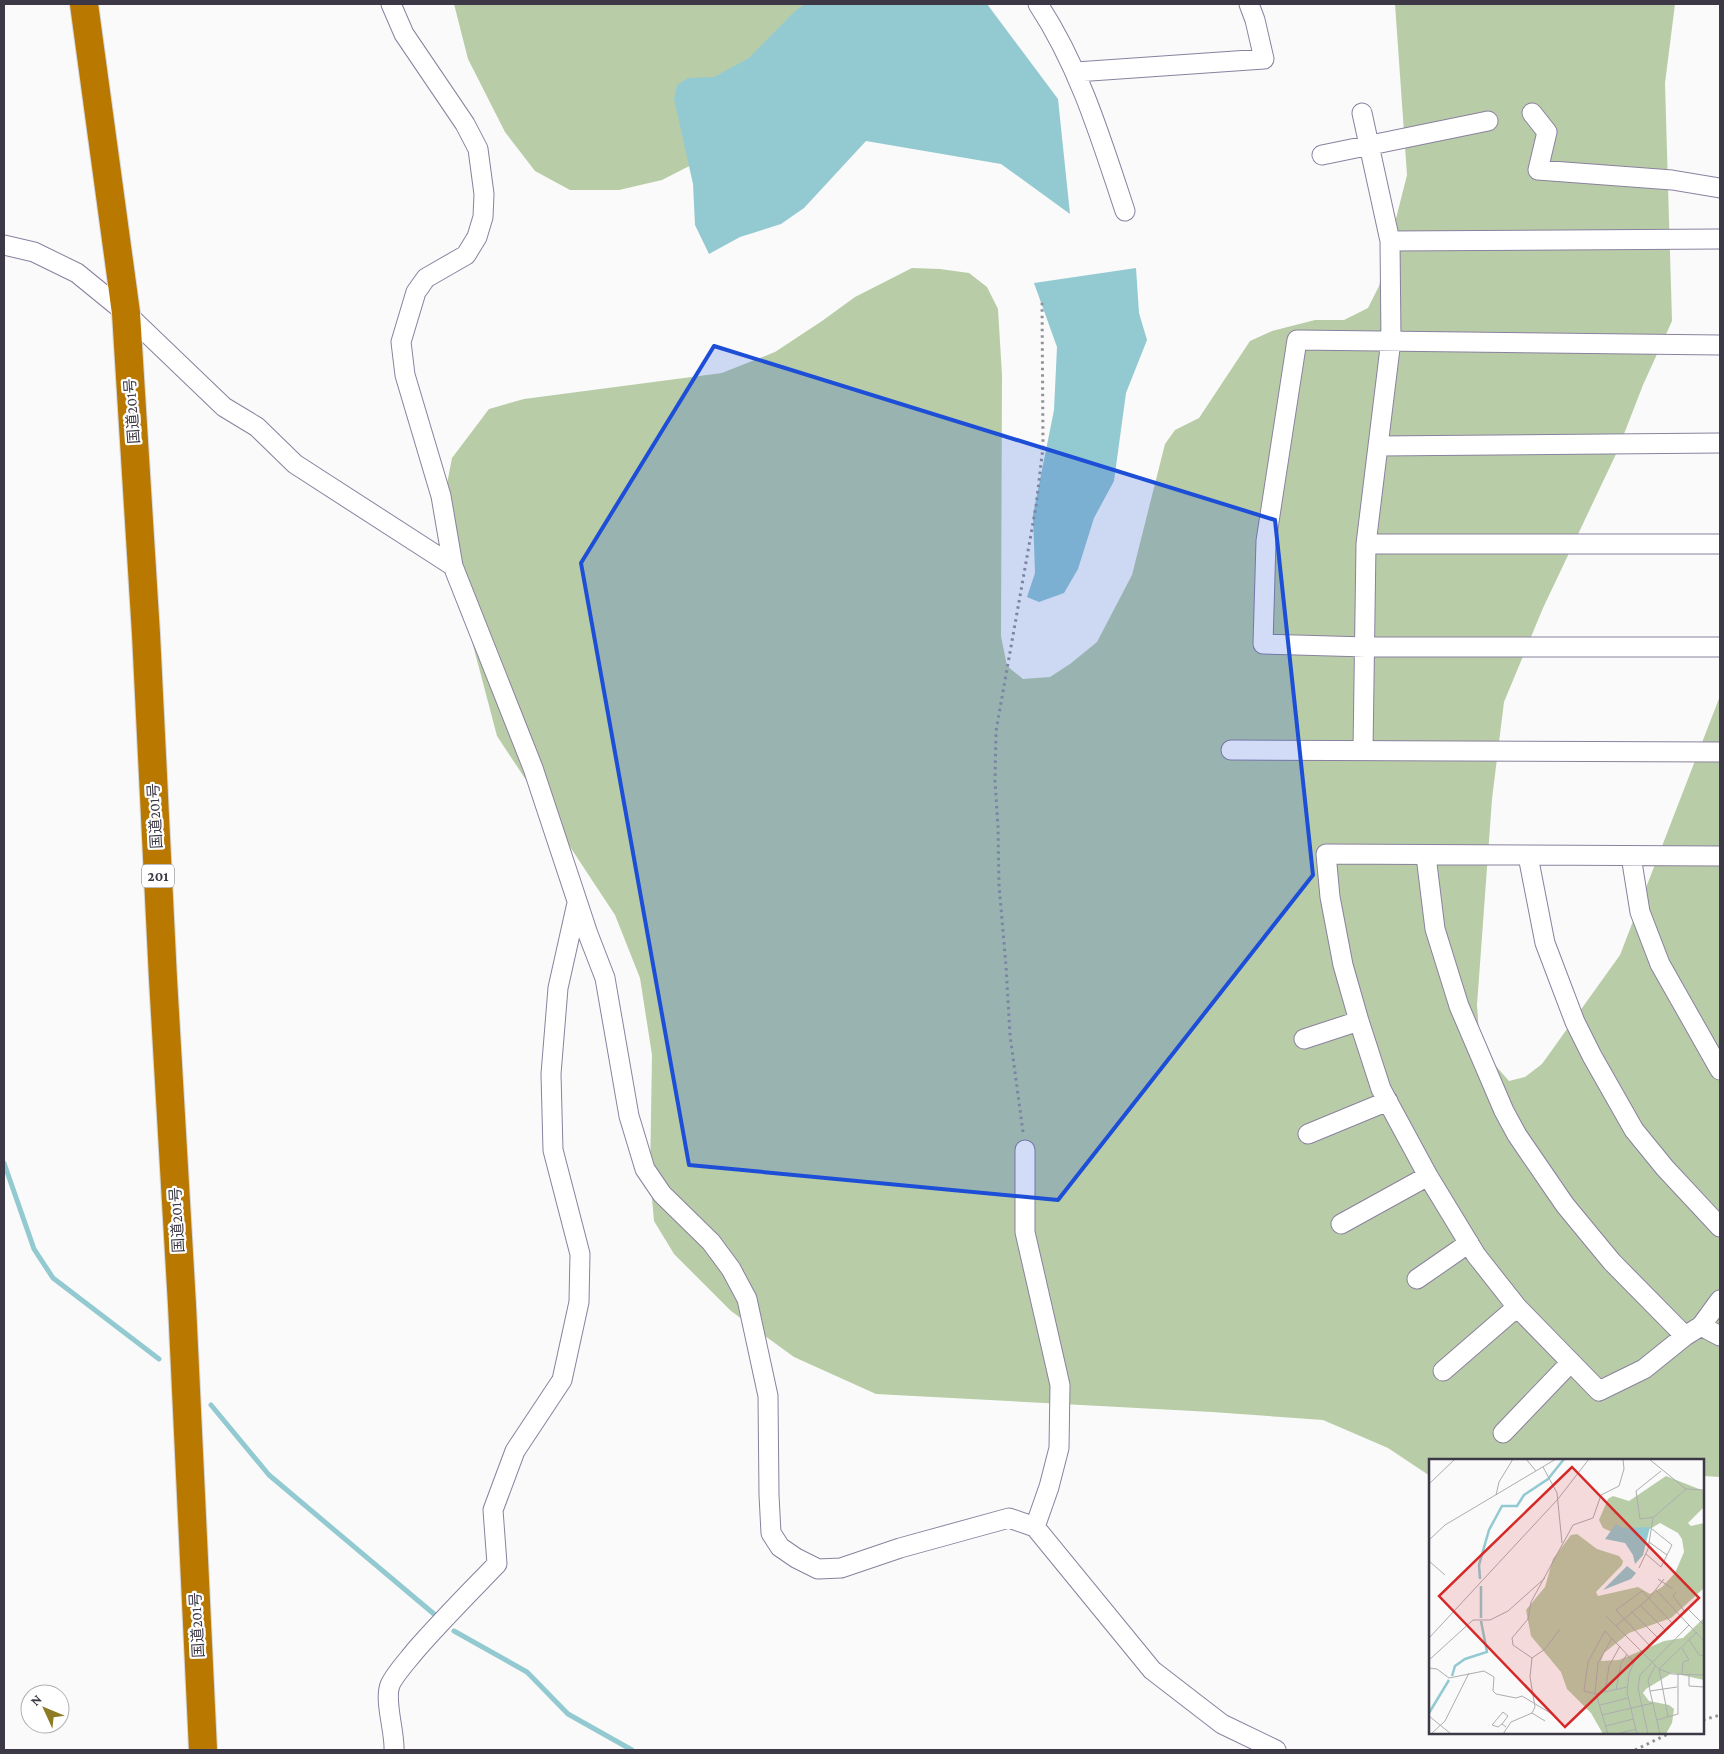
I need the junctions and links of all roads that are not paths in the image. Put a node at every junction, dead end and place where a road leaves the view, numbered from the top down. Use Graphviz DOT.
graph roads {
  1 [pos="84,4"];
  2 [pos="391,4"];
  3 [pos="1038,4"];
  4 [pos="1249,4"];
  5 [pos="1076,72"];
  6 [pos="1362,113"];
  7 [pos="1532,113"];
  8 [pos="1488,121"];
  9 [pos="1369,145"];
  10 [pos="1322,155"];
  11 [pos="1720,188"];
  12 [pos="1126,211"];
  13 [pos="1720,239"];
  14 [pos="1390,241"];
  15 [pos="4,245"];
  16 [pos="126,313"];
  17 [pos="1391,340"];
  18 [pos="1720,345"];
  19 [pos="1720,443"];
  20 [pos="1379,446"];
  21 [pos="1366,544"];
  22 [pos="1720,544"];
  23 [pos="452,566"];
  24 [pos="1366,646"];
  25 [pos="1720,647"];
  26 [pos="1231,750"];
  27 [pos="1364,750"];
  28 [pos="1720,752"];
  29 [pos="1426,856"];
  30 [pos="1528,856"];
  31 [pos="1631,856"];
  32 [pos="1720,856"];
  33 [pos="577,902"];
  34 [pos="1359,1021"];
  35 [pos="1304,1039"];
  36 [pos="1720,1070"];
  37 [pos="1388,1101"];
  38 [pos="1308,1134"];
  39 [pos="1025,1150"];
  40 [pos="1428,1176"];
  41 [pos="1341,1224"];
  42 [pos="1720,1226"];
  43 [pos="1469,1243"];
  44 [pos="1417,1279"];
  45 [pos="1720,1300"];
  46 [pos="1516,1307"];
  47 [pos="1702,1326"];
  48 [pos="1685,1336"];
  49 [pos="1720,1336"];
  50 [pos="1571,1362"];
  51 [pos="1443,1371"];
  52 [pos="1503,1433"];
  53 [pos="1035,1526"];
  54 [pos="203,1750"];
  55 [pos="394,1750"];
  56 [pos="1276,1750"];
  1 -- 16 [label="highway, 国道201号 / 201"];
  2 -- 23 [label="street"];
  3 -- 5 [label="street"];
  4 -- 5 [label="street"];
  5 -- 12 [label="street"];
  6 -- 9 [label="street"];
  7 -- 11 [label="street"];
  8 -- 9 [label="street"];
  9 -- 10 [label="street"];
  9 -- 14 [label="street"];
  13 -- 14 [label="street"];
  14 -- 17 [label="street"];
  15 -- 16 [label="street"];
  16 -- 23 [label="street"];
  16 -- 54 [label="highway, 国道201号 / 201"];
  17 -- 18 [label="street"];
  17 -- 20 [label="street"];
  17 -- 24 [label="street"];
  19 -- 20 [label="street"];
  20 -- 21 [label="street"];
  21 -- 22 [label="street"];
  21 -- 24 [label="street"];
  23 -- 33 [label="street"];
  24 -- 25 [label="street"];
  24 -- 27 [label="street"];
  26 -- 27 [label="street"];
  27 -- 28 [label="street"];
  29 -- 30 [label="street"];
  29 -- 34 [label="street"];
  29 -- 48 [label="street"];
  30 -- 31 [label="street"];
  30 -- 42 [label="street"];
  31 -- 32 [label="street"];
  31 -- 36 [label="street"];
  33 -- 53 [label="street"];
  33 -- 55 [label="street"];
  34 -- 35 [label="street"];
  34 -- 37 [label="street"];
  37 -- 38 [label="street"];
  37 -- 40 [label="street"];
  39 -- 53 [label="street"];
  40 -- 41 [label="street"];
  40 -- 43 [label="street"];
  43 -- 44 [label="street"];
  43 -- 46 [label="street"];
  45 -- 47 [label="street"];
  46 -- 50 [label="street"];
  46 -- 51 [label="street"];
  47 -- 48 [label="street"];
  47 -- 49 [label="street"];
  48 -- 50 [label="street"];
  50 -- 52 [label="street"];
  53 -- 56 [label="street"];
}
